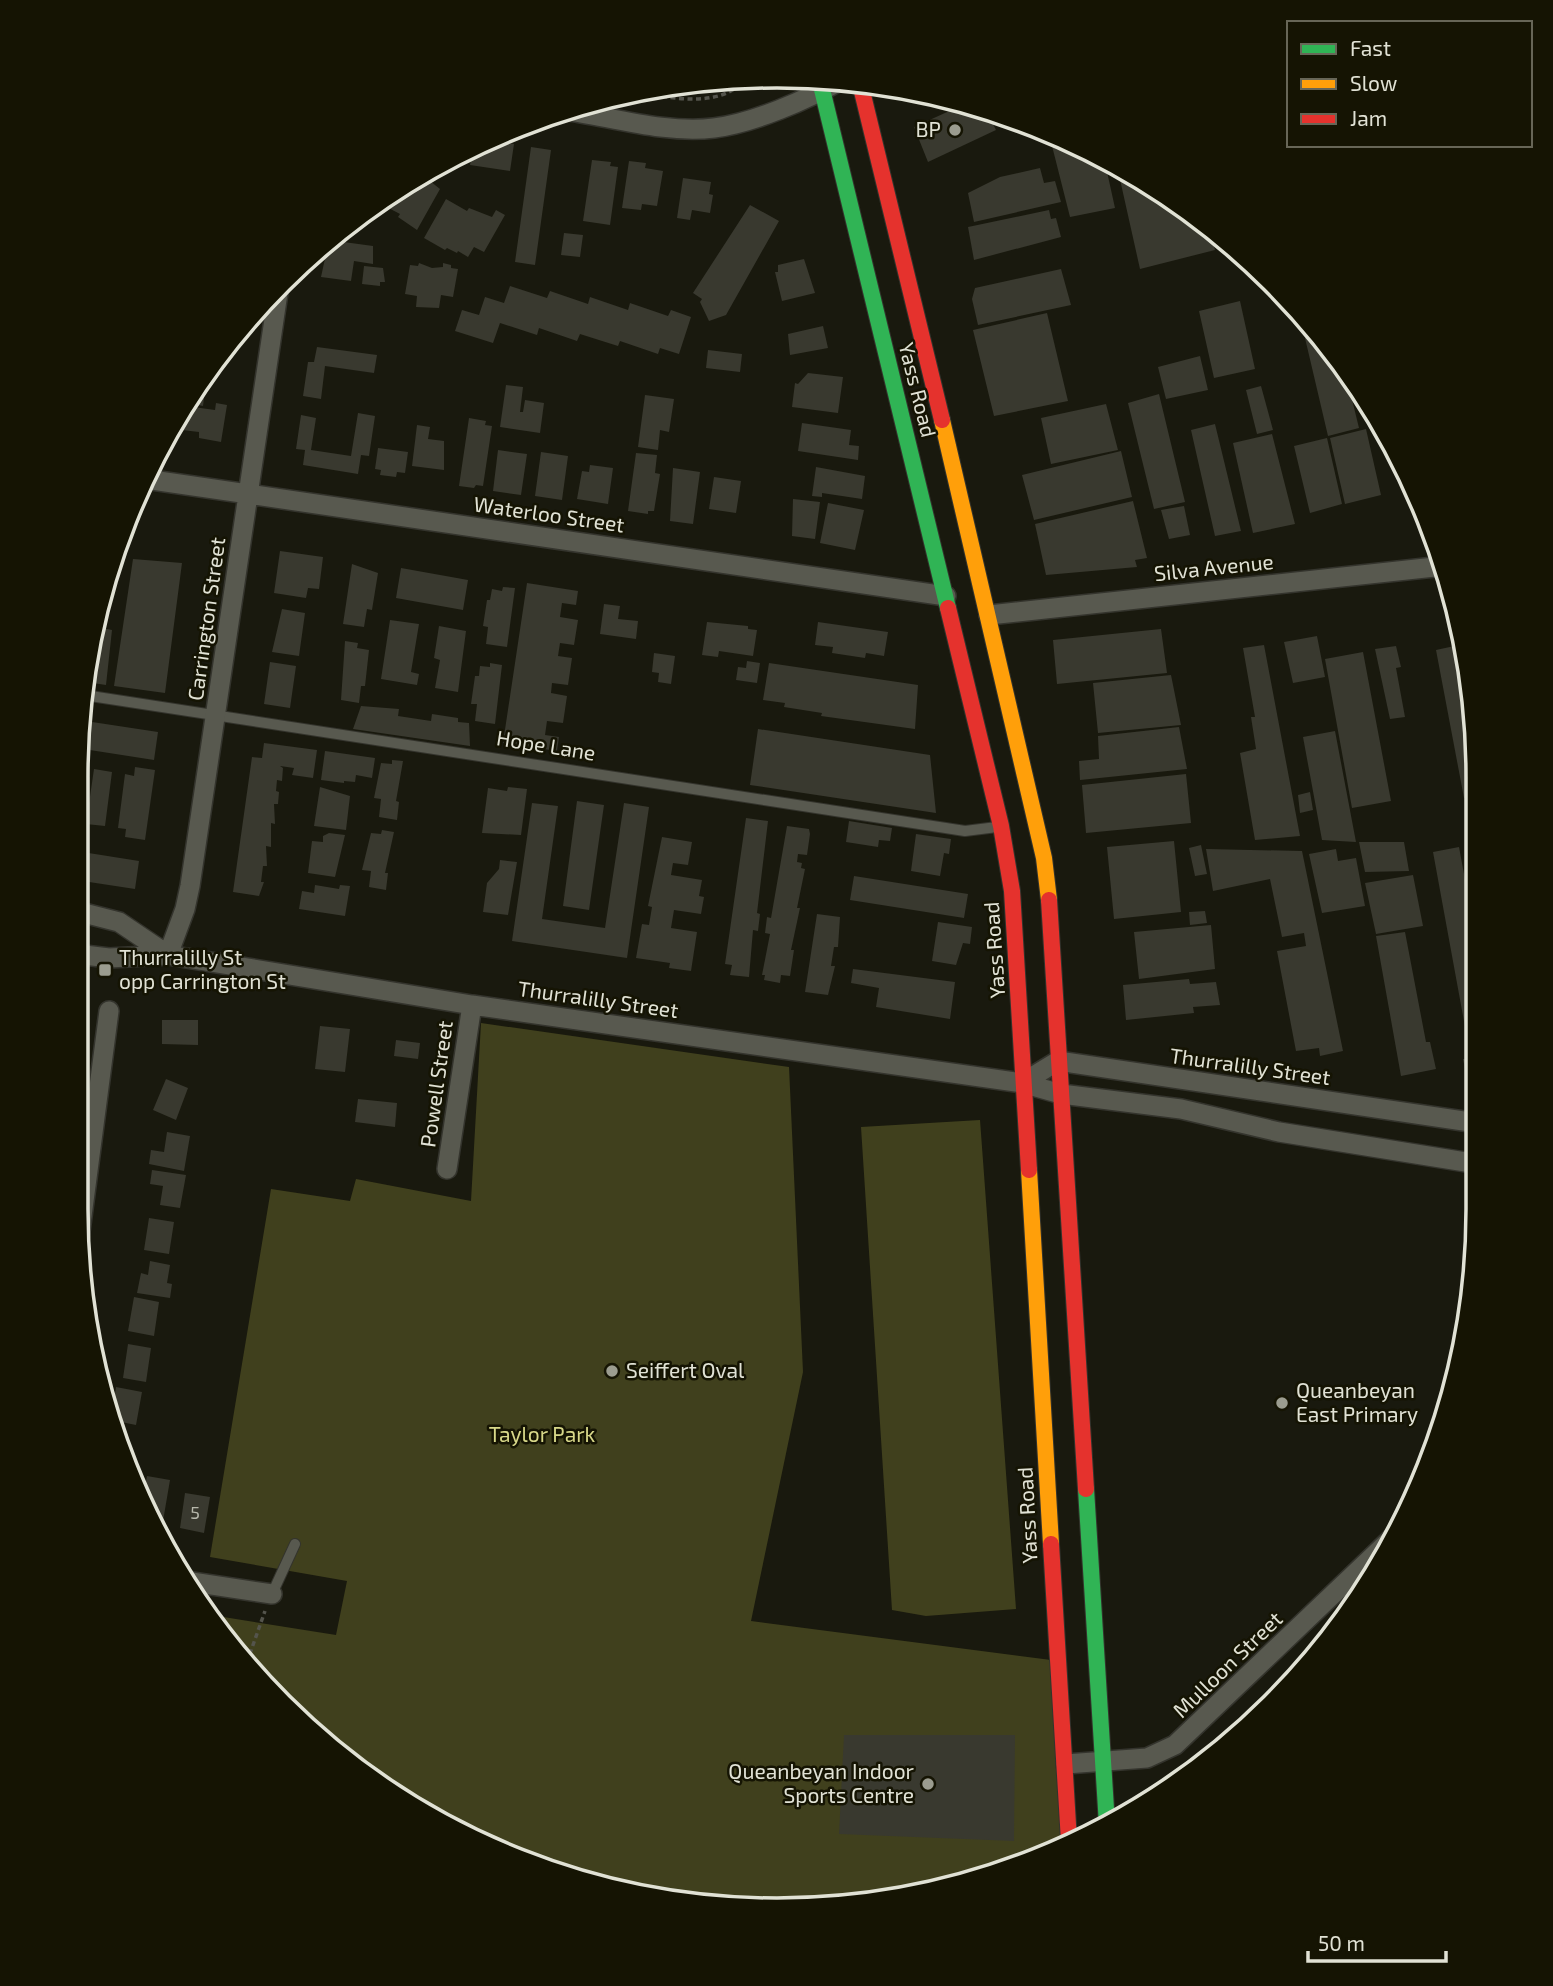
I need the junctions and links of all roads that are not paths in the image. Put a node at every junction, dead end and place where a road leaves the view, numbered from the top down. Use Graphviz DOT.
graph roads {
  1 [pos="813,89"];
  2 [pos="830,90"];
  3 [pos="862,93"];
  4 [pos="589,114"];
  5 [pos="277,302"];
  6 [pos="155,480"];
  7 [pos="248,494"];
  8 [pos="1433,567"];
  9 [pos="946,596"];
  10 [pos="989,615"];
  11 [pos="92,696"];
  12 [pos="216,714"];
  13 [pos="1002,826"];
  14 [pos="88,914"];
  15 [pos="88,955"];
  16 [pos="168,955"];
  17 [pos="472,1005"];
  18 [pos="109,1011"];
  19 [pos="1058,1061"];
  20 [pos="1022,1083"];
  21 [pos="1062,1094"];
  22 [pos="1466,1121"];
  23 [pos="1466,1162"];
  24 [pos="447,1169"];
  25 [pos="88,1171"];
  26 [pos="295,1544"];
  27 [pos="1370,1559"];
  28 [pos="198,1583"];
  29 [pos="272,1594"];
  30 [pos="1077,1665"];
  31 [pos="1103,1762"];
  32 [pos="1066,1764"];
  33 [pos="1106,1814"];
  34 [pos="1069,1833"];
  1 -- 4 [label="street"];
  2 -- 9 [label="main road, Yass Road"];
  3 -- 10 [label="main road, Yass Road"];
  5 -- 7 [label="street, Carrington Street"];
  6 -- 7 [label="street, Waterloo Street"];
  7 -- 9 [label="street, Waterloo Street"];
  7 -- 12 [label="street, Carrington Street"];
  8 -- 10 [label="street, Silva Avenue"];
  9 -- 10 [label="main road"];
  9 -- 13 [label="main road, Yass Road"];
  10 -- 19 [label="main road, Yass Road"];
  11 -- 12 [label="lane, Hope Lane"];
  12 -- 13 [label="lane, Hope Lane"];
  12 -- 16 [label="street, Carrington Street"];
  13 -- 20 [label="main road, Yass Road"];
  14 -- 16 [label="street, Thurralilly Street"];
  15 -- 16 [label="street, Thurralilly Street"];
  16 -- 17 [label="street, Thurralilly Street"];
  17 -- 20 [label="street, Thurralilly Street"];
  17 -- 24 [label="street, Powell Street"];
  18 -- 25 [label="street"];
  19 -- 20 [label="street"];
  19 -- 21 [label="main road, Yass Road"];
  19 -- 22 [label="street, Thurralilly Street"];
  20 -- 21 [label="street, Thurralilly Street"];
  20 -- 30 [label="main road, Yass Road"];
  21 -- 23 [label="street, Thurralilly Street"];
  21 -- 30 [label="main road, Yass Road"];
  26 -- 29 [label="lane"];
  27 -- 31 [label="street, Mulloon Street"];
  28 -- 29 [label="street"];
  30 -- 31 [label="main road, Yass Road"];
  30 -- 32 [label="main road, Yass Road"];
  31 -- 32 [label="street, Mulloon Street"];
  31 -- 33 [label="main road, Yass Road"];
  32 -- 34 [label="main road, Yass Road"];
}
